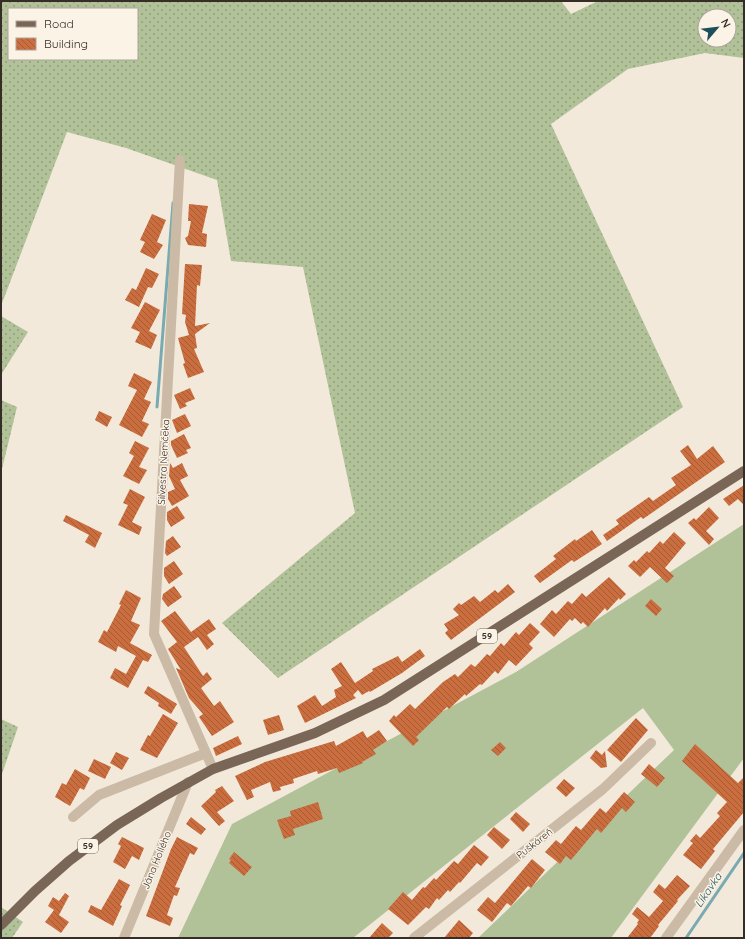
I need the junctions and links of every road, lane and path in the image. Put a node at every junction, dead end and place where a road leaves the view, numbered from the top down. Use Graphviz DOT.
graph roads {
  1 [pos="180,160"];
  2 [pos="744,471"];
  3 [pos="651,743"];
  4 [pos="206,753"];
  5 [pos="213,769"];
  6 [pos="188,782"];
  7 [pos="73,817"];
  8 [pos="744,830"];
  9 [pos="1,925"];
  10 [pos="124,938"];
  11 [pos="414,938"];
  12 [pos="666,938"];
  1 -- 4 [label="street, Silvestra Nemčeka"];
  2 -- 5 [label="main road, 59"];
  3 -- 11 [label="street, Puškáreň"];
  4 -- 5 [label="street, Silvestra Nemčeka"];
  4 -- 7 [label="street"];
  5 -- 6 [label="main road, 59"];
  6 -- 9 [label="main road, 59"];
  6 -- 10 [label="street, Jána Hollého"];
  8 -- 12 [label="street"];
}
